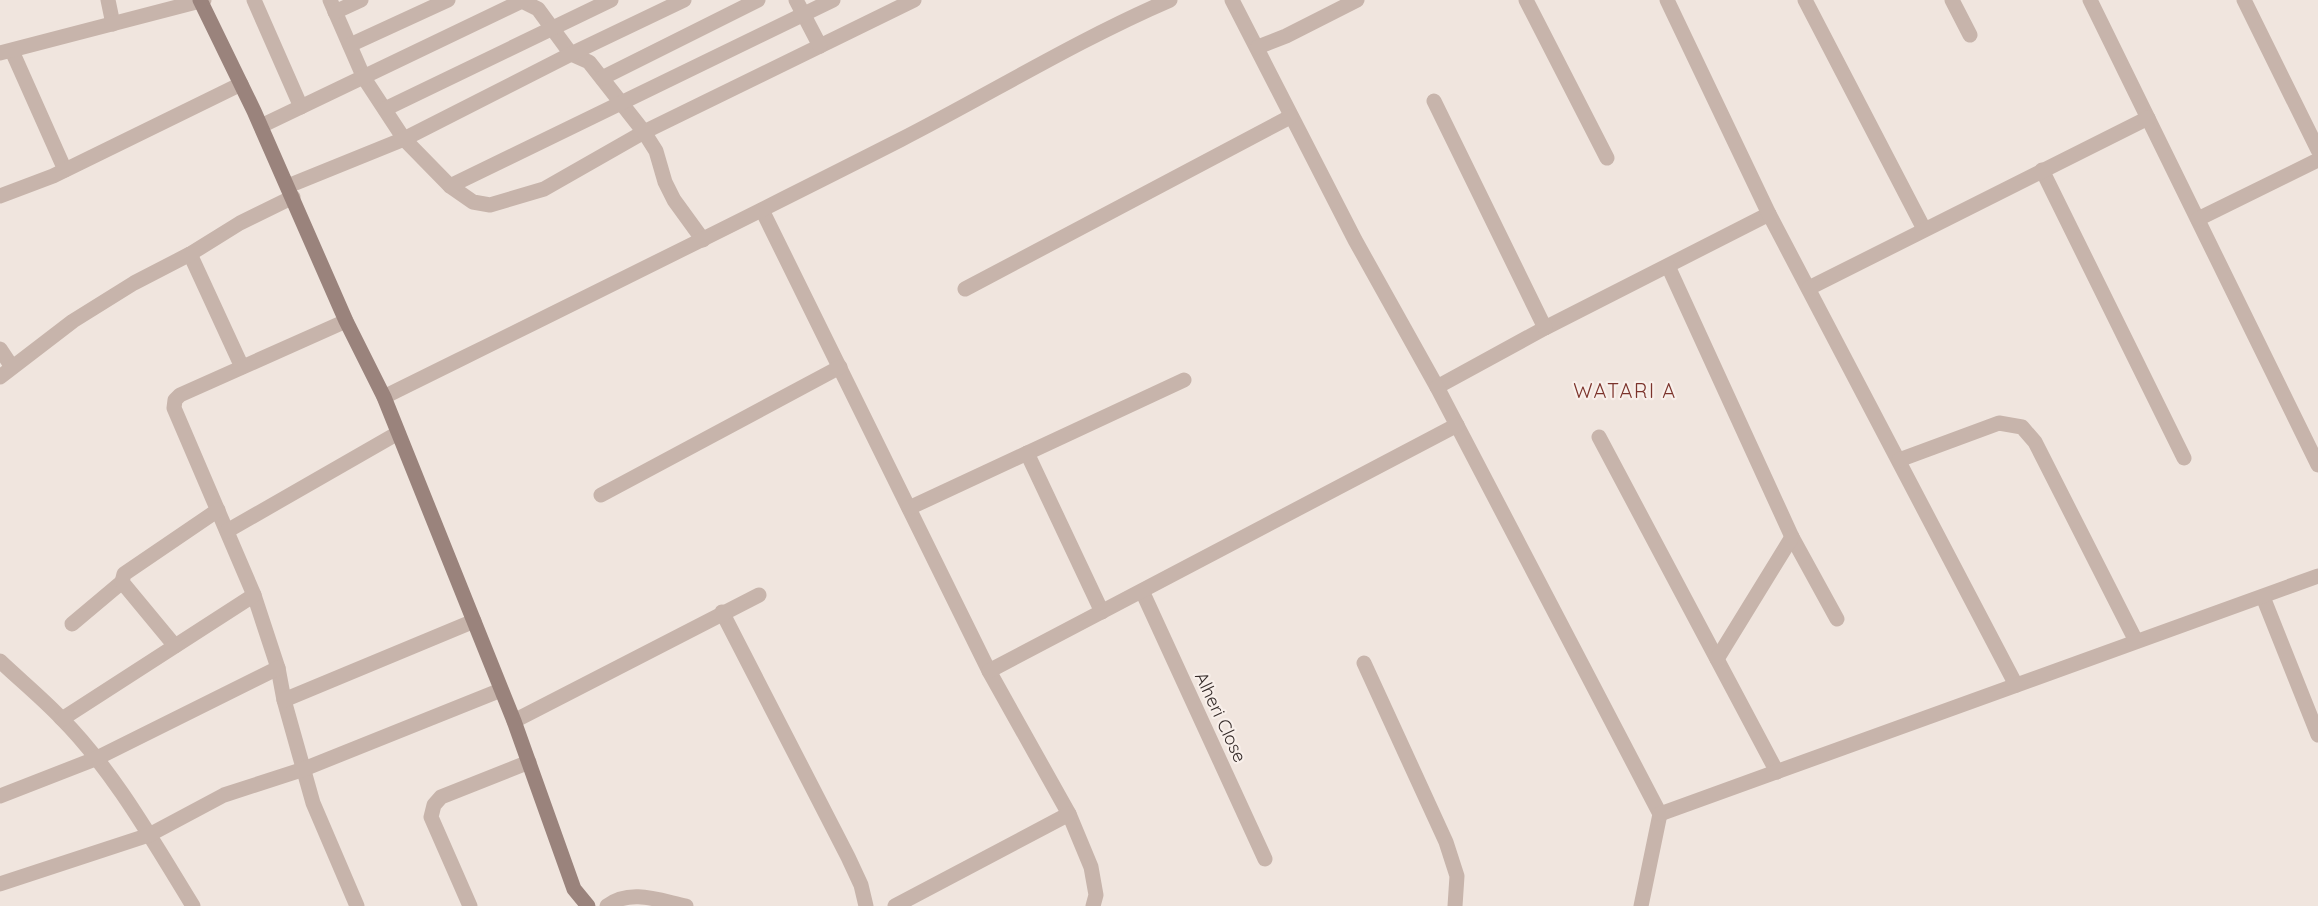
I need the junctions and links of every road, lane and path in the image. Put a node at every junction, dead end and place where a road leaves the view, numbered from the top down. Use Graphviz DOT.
graph roads {
  1 [pos="108,0"];
  2 [pos="254,0"];
  3 [pos="362,0"];
  4 [pos="448,0"];
  5 [pos="522,0"];
  6 [pos="611,0"];
  7 [pos="684,0"];
  8 [pos="758,0"];
  9 [pos="796,0"];
  10 [pos="833,0"];
  11 [pos="914,0"];
  12 [pos="1170,0"];
  13 [pos="1232,0"];
  14 [pos="1357,0"];
  15 [pos="1526,0"];
  16 [pos="1667,0"];
  17 [pos="1805,0"];
  18 [pos="1952,0"];
  19 [pos="2090,0"];
  20 [pos="2244,0"];
  21 [pos="201,1"];
  22 [pos="333,6"];
  23 [pos="804,15"];
  24 [pos="113,24"];
  25 [pos="551,29"];
  26 [pos="1970,35"];
  27 [pos="350,45"];
  28 [pos="820,46"];
  29 [pos="1258,47"];
  30 [pos="6,52"];
  31 [pos="571,54"];
  32 [pos="364,78"];
  33 [pos="602,78"];
  34 [pos="241,84"];
  35 [pos="1434,101"];
  36 [pos="621,102"];
  37 [pos="301,107"];
  38 [pos="385,109"];
  39 [pos="1290,117"];
  40 [pos="2148,118"];
  41 [pos="261,126"];
  42 [pos="644,132"];
  43 [pos="404,139"];
  44 [pos="2318,150"];
  45 [pos="1607,158"];
  46 [pos="2318,160"];
  47 [pos="65,170"];
  48 [pos="2042,170"];
  49 [pos="450,186"];
  50 [pos="291,192"];
  51 [pos="0,196"];
  52 [pos="762,210"];
  53 [pos="1769,213"];
  54 [pos="2198,219"];
  55 [pos="1924,229"];
  56 [pos="703,240"];
  57 [pos="190,254"];
  58 [pos="1668,266"];
  59 [pos="1809,288"];
  60 [pos="965,289"];
  61 [pos="346,321"];
  62 [pos="1545,328"];
  63 [pos="0,349"];
  64 [pos="12,367"];
  65 [pos="242,367"];
  66 [pos="840,368"];
  67 [pos="0,377"];
  68 [pos="1184,380"];
  69 [pos="1437,387"];
  70 [pos="384,397"];
  71 [pos="1456,425"];
  72 [pos="399,433"];
  73 [pos="1599,437"];
  74 [pos="1027,453"];
  75 [pos="2184,458"];
  76 [pos="1899,460"];
  77 [pos="2318,465"];
  78 [pos="601,495"];
  79 [pos="909,508"];
  80 [pos="218,510"];
  81 [pos="227,531"];
  82 [pos="1792,537"];
  83 [pos="2318,576"];
  84 [pos="122,582"];
  85 [pos="1142,591"];
  86 [pos="254,595"];
  87 [pos="759,595"];
  88 [pos="2263,597"];
  89 [pos="722,612"];
  90 [pos="1102,612"];
  91 [pos="1837,619"];
  92 [pos="474,621"];
  93 [pos="72,624"];
  94 [pos="2136,642"];
  95 [pos="175,646"];
  96 [pos="1717,659"];
  97 [pos="0,661"];
  98 [pos="1364,663"];
  99 [pos="278,668"];
  100 [pos="989,671"];
  101 [pos="2016,685"];
  102 [pos="501,690"];
  103 [pos="284,700"];
  104 [pos="62,719"];
  105 [pos="514,720"];
  106 [pos="2318,735"];
  107 [pos="95,759"];
  108 [pos="529,762"];
  109 [pos="304,769"];
  110 [pos="1777,771"];
  111 [pos="0,796"];
  112 [pos="1070,813"];
  113 [pos="1660,814"];
  114 [pos="149,835"];
  115 [pos="1265,859"];
  116 [pos="0,884"];
  117 [pos="193,906"];
  118 [pos="357,906"];
  119 [pos="470,906"];
  120 [pos="588,906"];
  121 [pos="607,906"];
  122 [pos="686,906"];
  123 [pos="866,906"];
  124 [pos="895,906"];
  125 [pos="1094,906"];
  126 [pos="1455,906"];
  127 [pos="1641,906"];
  1 -- 24 [label="street"];
  2 -- 37 [label="street"];
  3 -- 22 [label="street"];
  4 -- 27 [label="street"];
  5 -- 25 [label="street"];
  5 -- 32 [label="street"];
  6 -- 25 [label="street"];
  7 -- 31 [label="street"];
  8 -- 33 [label="street"];
  9 -- 23 [label="street"];
  10 -- 23 [label="street"];
  11 -- 28 [label="street"];
  12 -- 52 [label="street"];
  13 -- 29 [label="street"];
  14 -- 29 [label="street"];
  15 -- 45 [label="street"];
  16 -- 53 [label="street"];
  17 -- 55 [label="street"];
  18 -- 26 [label="street"];
  19 -- 40 [label="street"];
  20 -- 44 [label="street"];
  21 -- 24 [label="street"];
  21 -- 34 [label="street"];
  22 -- 27 [label="street"];
  23 -- 28 [label="street"];
  23 -- 36 [label="street"];
  24 -- 30 [label="street"];
  25 -- 31 [label="street"];
  25 -- 38 [label="street"];
  27 -- 32 [label="street"];
  28 -- 42 [label="street"];
  29 -- 39 [label="street"];
  30 -- 47 [label="street"];
  31 -- 33 [label="street"];
  31 -- 43 [label="street"];
  32 -- 37 [label="street"];
  32 -- 38 [label="street"];
  33 -- 36 [label="street"];
  34 -- 41 [label="street"];
  34 -- 47 [label="street"];
  35 -- 62 [label="street"];
  36 -- 42 [label="street"];
  36 -- 49 [label="street"];
  37 -- 41 [label="street"];
  38 -- 43 [label="street"];
  39 -- 60 [label="street"];
  39 -- 69 [label="street"];
  40 -- 48 [label="street"];
  40 -- 54 [label="street"];
  41 -- 50 [label="street"];
  42 -- 49 [label="street"];
  42 -- 56 [label="street"];
  43 -- 49 [label="street"];
  43 -- 50 [label="street"];
  46 -- 54 [label="street"];
  47 -- 51 [label="street"];
  48 -- 55 [label="street"];
  48 -- 75 [label="street"];
  50 -- 57 [label="street"];
  50 -- 61 [label="street"];
  52 -- 56 [label="street"];
  52 -- 66 [label="street"];
  53 -- 58 [label="street"];
  53 -- 59 [label="street"];
  54 -- 77 [label="street"];
  55 -- 59 [label="street"];
  56 -- 70 [label="street"];
  57 -- 64 [label="street"];
  57 -- 65 [label="street"];
  58 -- 62 [label="street"];
  58 -- 82 [label="street"];
  59 -- 76 [label="street"];
  61 -- 65 [label="street"];
  61 -- 70 [label="street"];
  62 -- 69 [label="street"];
  63 -- 64 [label="street"];
  64 -- 67 [label="street"];
  65 -- 80 [label="street"];
  66 -- 78 [label="street"];
  66 -- 79 [label="street"];
  68 -- 74 [label="street"];
  69 -- 71 [label="street"];
  70 -- 72 [label="street"];
  71 -- 85 [label="street"];
  71 -- 113 [label="street"];
  72 -- 81 [label="street"];
  72 -- 92 [label="street"];
  73 -- 96 [label="street"];
  74 -- 79 [label="street"];
  74 -- 90 [label="street"];
  76 -- 94 [label="street"];
  76 -- 101 [label="street"];
  79 -- 100 [label="street"];
  80 -- 81 [label="street"];
  80 -- 84 [label="street"];
  81 -- 86 [label="street"];
  82 -- 91 [label="street"];
  82 -- 96 [label="street"];
  83 -- 88 [label="street"];
  84 -- 93 [label="street"];
  84 -- 95 [label="street"];
  85 -- 90 [label="street"];
  85 -- 115 [label="street, Alheri Close"];
  86 -- 95 [label="street"];
  86 -- 99 [label="street"];
  87 -- 89 [label="street"];
  88 -- 94 [label="street"];
  88 -- 106 [label="street"];
  89 -- 105 [label="street"];
  89 -- 123 [label="street"];
  90 -- 100 [label="street"];
  92 -- 102 [label="street"];
  92 -- 103 [label="street"];
  94 -- 101 [label="street"];
  95 -- 104 [label="street"];
  96 -- 110 [label="street"];
  97 -- 104 [label="street"];
  98 -- 126 [label="street"];
  99 -- 103 [label="street"];
  99 -- 107 [label="street"];
  100 -- 112 [label="street"];
  101 -- 110 [label="street"];
  102 -- 105 [label="street"];
  102 -- 109 [label="street"];
  103 -- 109 [label="street"];
  104 -- 107 [label="street"];
  105 -- 108 [label="street"];
  107 -- 111 [label="street"];
  107 -- 114 [label="street"];
  108 -- 119 [label="street"];
  108 -- 120 [label="street"];
  109 -- 114 [label="street"];
  109 -- 118 [label="street"];
  110 -- 113 [label="street"];
  112 -- 124 [label="street"];
  112 -- 125 [label="street"];
  113 -- 127 [label="street"];
  114 -- 116 [label="street"];
  114 -- 117 [label="street"];
  121 -- 122 [label="street"];
}
